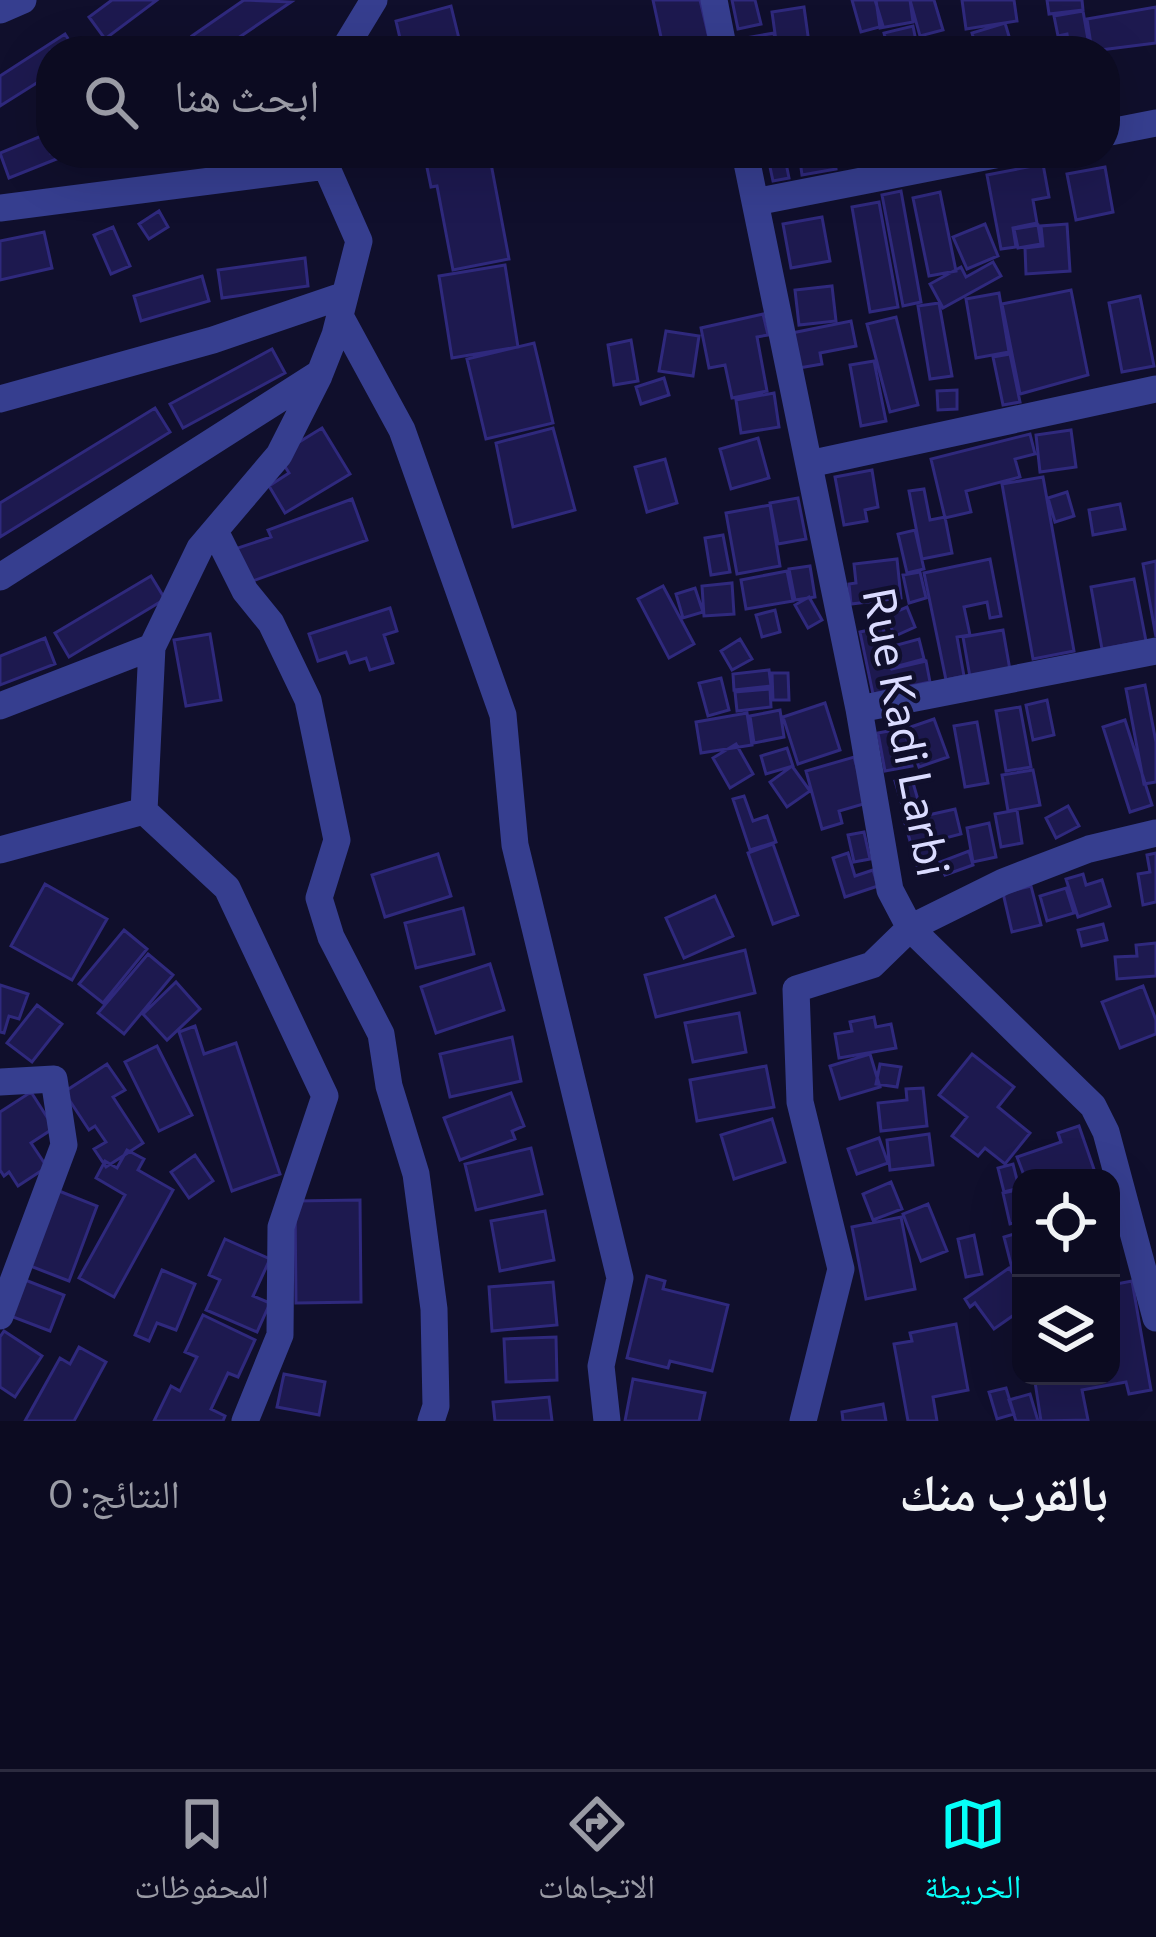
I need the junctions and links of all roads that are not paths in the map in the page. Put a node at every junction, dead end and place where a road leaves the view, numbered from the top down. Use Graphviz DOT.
graph roads {
  1 [pos="23,0"];
  2 [pos="374,0"];
  3 [pos="714,0"];
  4 [pos="0,10"];
  5 [pos="352,36"];
  6 [pos="721,36"];
  7 [pos="1156,123"];
  8 [pos="1120,130"];
  9 [pos="265,168"];
  10 [pos="329,168"];
  11 [pos="748,168"];
  12 [pos="928,168"];
  13 [pos="755,202"];
  14 [pos="0,208"];
  15 [pos="342,306"];
  16 [pos="320,373"];
  17 [pos="1156,389"];
  18 [pos="0,399"];
  19 [pos="808,464"];
  20 [pos="214,531"];
  21 [pos="0,577"];
  22 [pos="152,647"];
  23 [pos="1156,651"];
  24 [pos="0,706"];
  25 [pos="859,709"];
  26 [pos="144,811"];
  27 [pos="1156,833"];
  28 [pos="0,850"];
  29 [pos="910,928"];
  30 [pos="0,1082"];
  31 [pos="0,1316"];
  32 [pos="1156,1318"];
  33 [pos="245,1421"];
  34 [pos="431,1421"];
  35 [pos="607,1421"];
  36 [pos="803,1421"];
  1 -- 4 [label="street"];
  2 -- 5 [label="street"];
  3 -- 6 [label="street"];
  7 -- 8 [label="street"];
  9 -- 14 [label="street"];
  10 -- 15 [label="street"];
  11 -- 13 [label="street, Rue Kadi Larbi"];
  12 -- 13 [label="street"];
  13 -- 19 [label="street, Rue Kadi Larbi"];
  15 -- 16 [label="street"];
  15 -- 18 [label="street"];
  15 -- 35 [label="street"];
  16 -- 20 [label="street"];
  16 -- 21 [label="street"];
  17 -- 19 [label="street"];
  19 -- 25 [label="street, Rue Kadi Larbi"];
  20 -- 22 [label="street"];
  20 -- 34 [label="street"];
  22 -- 24 [label="street"];
  22 -- 26 [label="street"];
  23 -- 25 [label="street"];
  25 -- 29 [label="street, Rue Kadi Larbi"];
  26 -- 28 [label="street"];
  26 -- 33 [label="street"];
  27 -- 29 [label="street"];
  29 -- 32 [label="street, Rue Kadi Larbi"];
  29 -- 36 [label="street"];
  30 -- 31 [label="street"];
}
